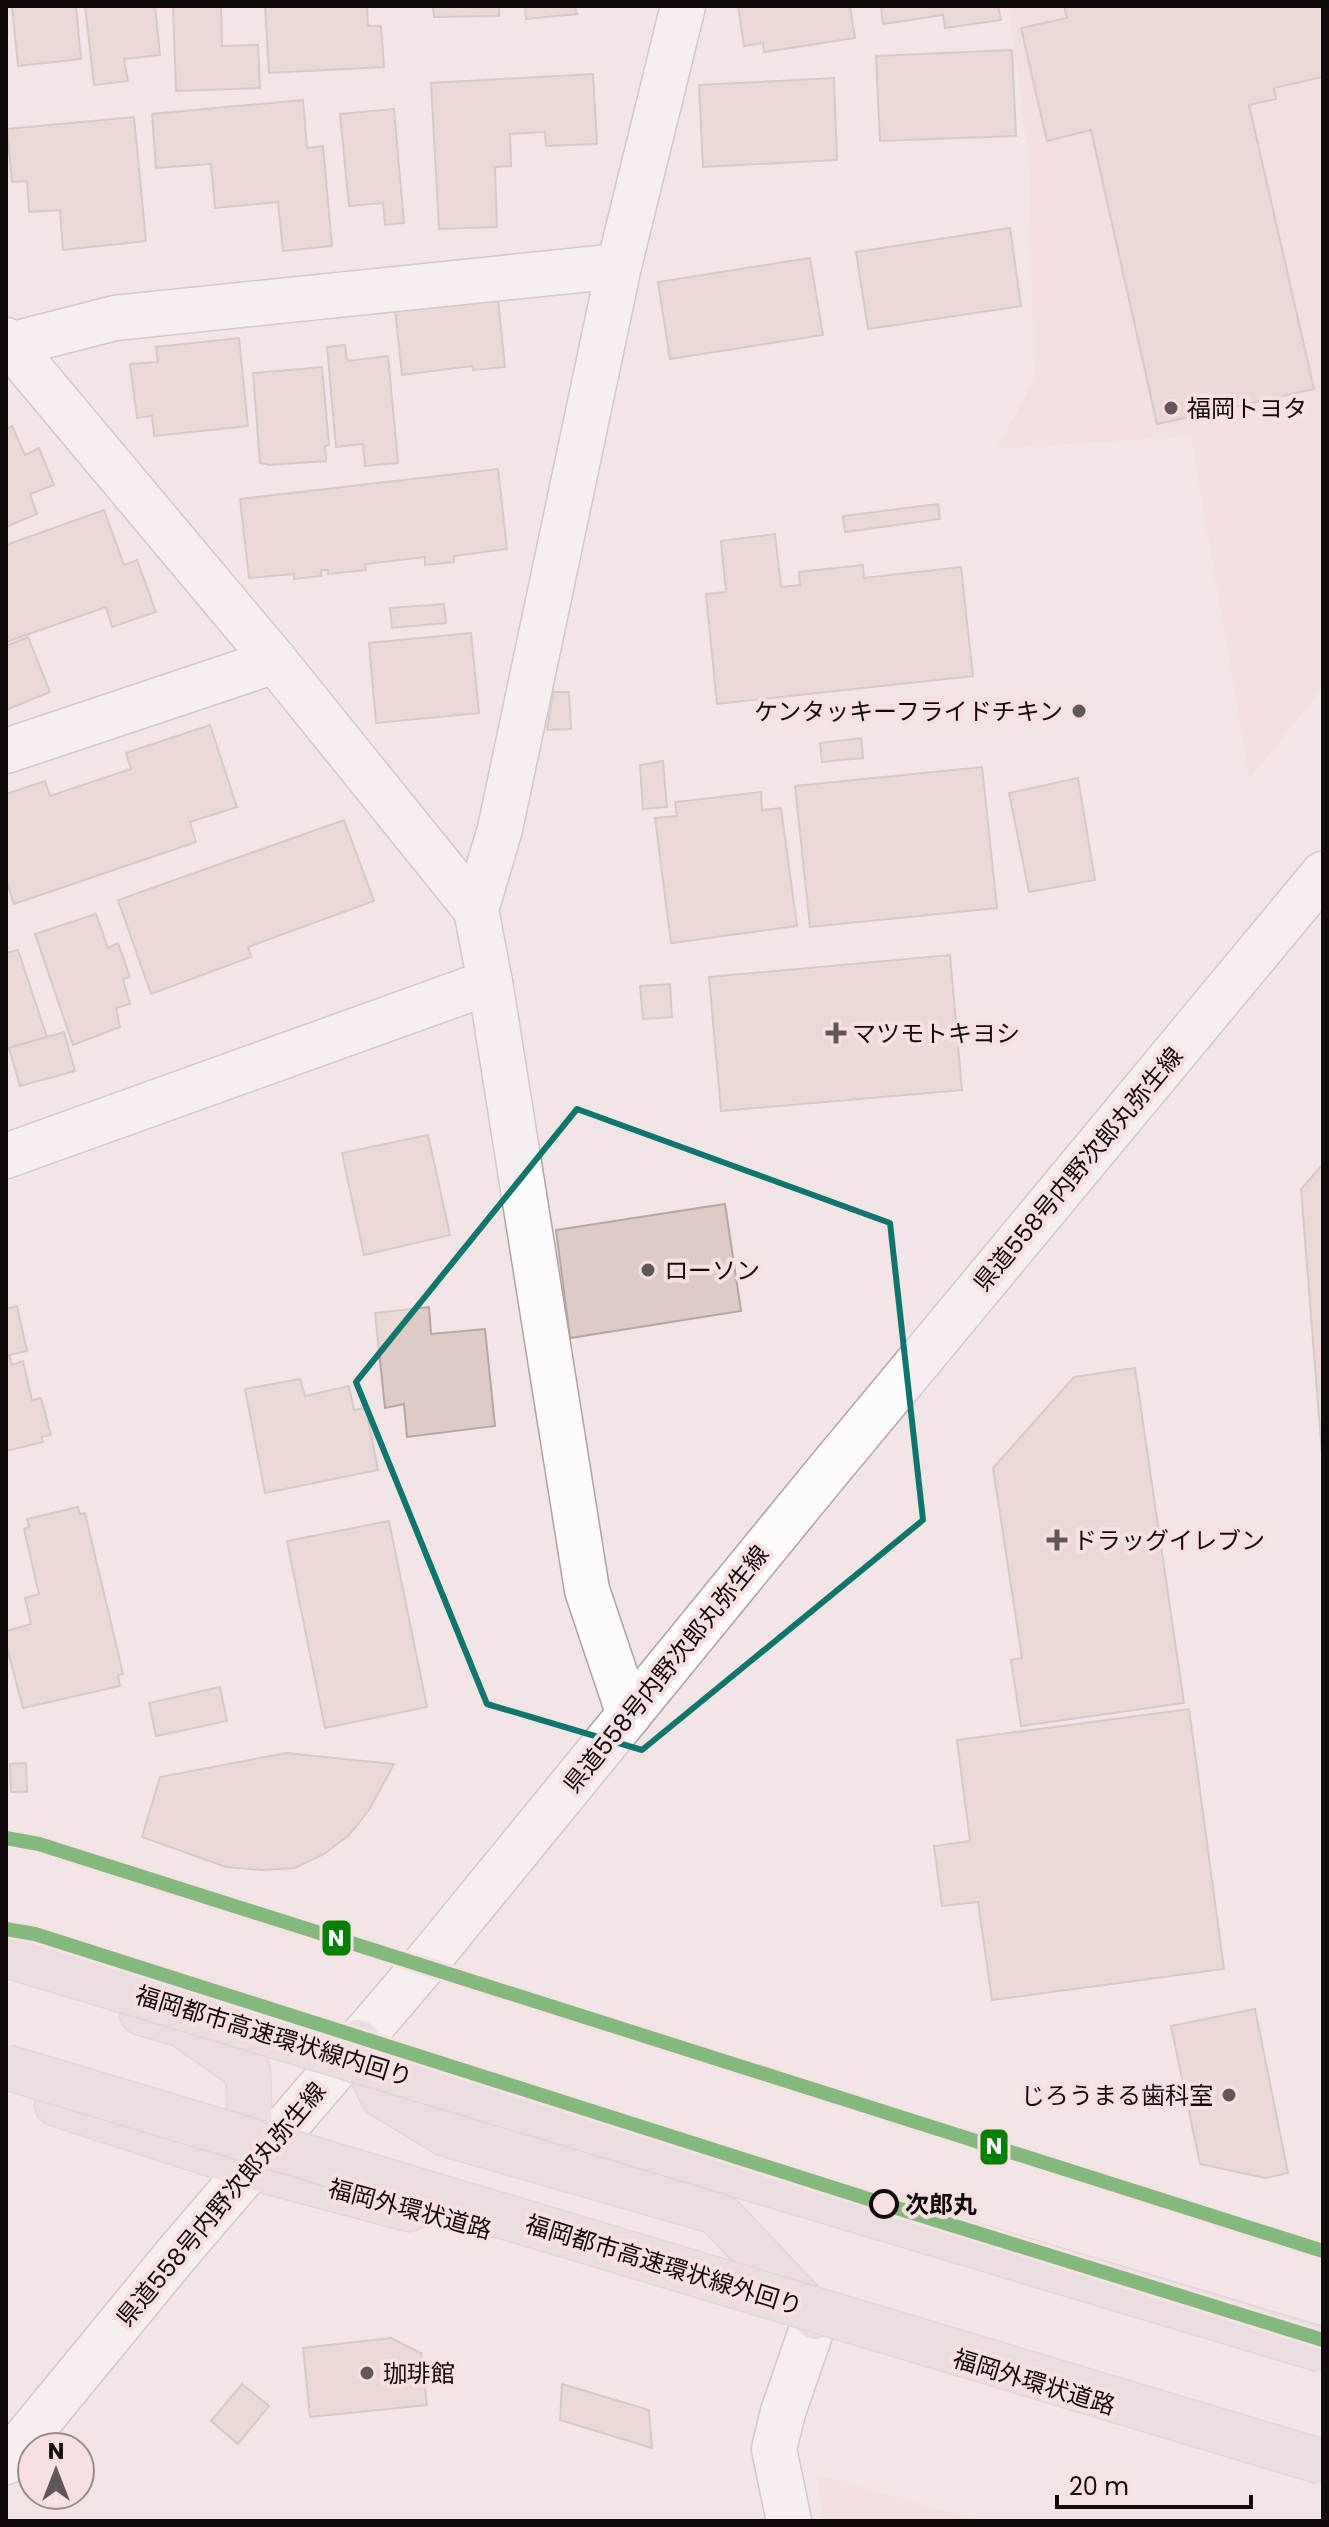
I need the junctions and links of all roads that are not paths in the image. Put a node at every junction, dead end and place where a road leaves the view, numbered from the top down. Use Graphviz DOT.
graph roads {
  1 [pos="683,6"];
  2 [pos="619,266"];
  3 [pos="7,344"];
  4 [pos="275,661"];
  5 [pos="6,751"];
  6 [pos="1323,874"];
  7 [pos="476,910"];
  8 [pos="490,982"];
  9 [pos="6,1156"];
  10 [pos="629,1715"];
  11 [pos="6,1936"];
  12 [pos="6,1955"];
  13 [pos="6,1972"];
  14 [pos="358,2042"];
  15 [pos="6,2067"];
  16 [pos="6,2087"];
  17 [pos="251,2167"];
  18 [pos="816,2317"];
  19 [pos="1323,2330"];
  20 [pos="1323,2350"];
  21 [pos="6,2462"];
  22 [pos="1323,2462"];
  23 [pos="1323,2469"];
  24 [pos="789,2521"];
  1 -- 2 [label="street"];
  2 -- 3 [label="street"];
  2 -- 7 [label="street"];
  3 -- 4 [label="street"];
  4 -- 5 [label="street"];
  4 -- 7 [label="street"];
  6 -- 10 [label="street, 県道558号内野次郎丸弥生線"];
  7 -- 8 [label="street"];
  8 -- 9 [label="street"];
  8 -- 10 [label="street"];
  10 -- 14 [label="street, 県道558号内野次郎丸弥生線"];
  11 -- 14 [label="highway"];
  12 -- 20 [label="highway, 福岡都市高速環状線内回り, bridge"];
  13 -- 17 [label="highway"];
  14 -- 17 [label="street, 県道558号内野次郎丸弥生線"];
  14 -- 18 [label="highway"];
  14 -- 19 [label="highway"];
  15 -- 22 [label="highway, 福岡都市高速環状線外回り, bridge"];
  16 -- 17 [label="highway, 福岡外環状道路"];
  17 -- 18 [label="highway, 福岡外環状道路"];
  17 -- 21 [label="street, 県道558号内野次郎丸弥生線"];
  18 -- 23 [label="highway, 福岡外環状道路"];
  18 -- 24 [label="street"];
}
